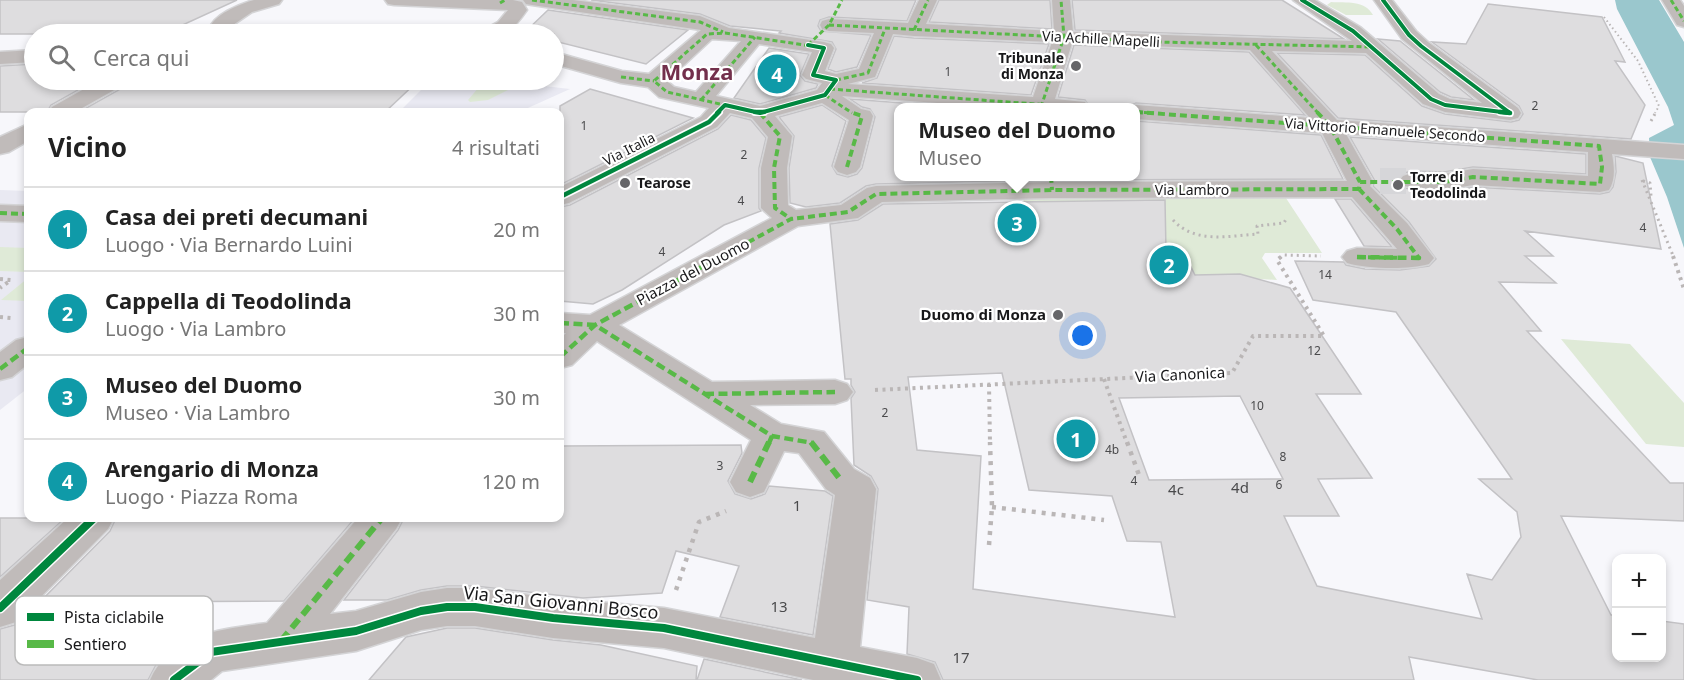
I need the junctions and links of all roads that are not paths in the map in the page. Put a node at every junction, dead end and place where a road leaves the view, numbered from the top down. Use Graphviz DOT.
graph roads {
  1 [pos="394,0"];
  2 [pos="842,0"];
  3 [pos="928,0"];
  4 [pos="1061,0"];
  5 [pos="1302,0"];
  6 [pos="1383,0"];
  7 [pos="1671,0"];
  8 [pos="261,1"];
  9 [pos="502,1"];
  10 [pos="540,2"];
  11 [pos="1684,21"];
  12 [pos="222,24"];
  13 [pos="508,24"];
  14 [pos="885,28"];
  15 [pos="914,30"];
  16 [pos="725,33"];
  17 [pos="819,35"];
  18 [pos="755,37"];
  19 [pos="1064,37"];
  20 [pos="1256,45"];
  21 [pos="1372,47"];
  22 [pos="24,57"];
  23 [pos="0,58"];
  24 [pos="564,61"];
  25 [pos="654,81"];
  26 [pos="830,88"];
  27 [pos="98,90"];
  28 [pos="862,93"];
  29 [pos="1000,103"];
  30 [pos="1042,103"];
  31 [pos="67,108"];
  32 [pos="711,109"];
  33 [pos="1140,112"];
  34 [pos="760,113"];
  35 [pos="1510,113"];
  36 [pos="1330,126"];
  37 [pos="24,133"];
  38 [pos="1599,146"];
  39 [pos="0,147"];
  40 [pos="1684,152"];
  41 [pos="846,167"];
  42 [pos="1412,181"];
  43 [pos="1051,183"];
  44 [pos="1366,184"];
  45 [pos="564,195"];
  46 [pos="0,213"];
  47 [pos="24,214"];
  48 [pos="783,214"];
  49 [pos="822,214"];
  50 [pos="1356,257"];
  51 [pos="564,324"];
  52 [pos="595,324"];
  53 [pos="24,351"];
  54 [pos="564,353"];
  55 [pos="0,369"];
  56 [pos="835,392"];
  57 [pos="705,394"];
  58 [pos="772,436"];
  59 [pos="750,482"];
  60 [pos="90,522"];
  61 [pos="379,522"];
  62 [pos="0,608"];
  63 [pos="281,641"];
  64 [pos="213,652"];
  65 [pos="834,663"];
  66 [pos="194,665"];
  67 [pos="174,680"];
  68 [pos="917,680"];
  1 -- 9 [label="street"];
  2 -- 17 [label="street"];
  3 -- 15 [label="street"];
  4 -- 19 [label="street"];
  5 -- 21 [label="street"];
  6 -- 35 [label="street"];
  7 -- 11 [label="street"];
  8 -- 12 [label="street"];
  9 -- 13 [label="street"];
  10 -- 16 [label="street"];
  14 -- 15 [label="street, Via Achille Mapelli"];
  14 -- 17 [label="street, Via Achille Mapelli"];
  14 -- 28 [label="street"];
  15 -- 19 [label="street, Via Achille Mapelli"];
  16 -- 18 [label="street, Via Achille Mapelli"];
  16 -- 25 [label="street"];
  17 -- 18 [label="street, Via Achille Mapelli"];
  17 -- 26 [label="street"];
  18 -- 32 [label="street"];
  19 -- 20 [label="street, Via Achille Mapelli"];
  19 -- 30 [label="street"];
  20 -- 21 [label="street, Via Achille Mapelli"];
  20 -- 36 [label="street"];
  21 -- 35 [label="street"];
  22 -- 23 [label="street"];
  24 -- 25 [label="street"];
  25 -- 32 [label="street"];
  26 -- 28 [label="street"];
  26 -- 28 [label="street"];
  26 -- 34 [label="street"];
  27 -- 31 [label="street"];
  28 -- 29 [label="street"];
  28 -- 41 [label="street"];
  32 -- 34 [label="street"];
  32 -- 45 [label="street, Via Italia"];
  33 -- 36 [label="street, Via Vittorio Emanuele Secondo"];
  34 -- 48 [label="street"];
  35 -- 38 [label="street"];
  36 -- 38 [label="street, Via Vittorio Emanuele Secondo"];
  36 -- 44 [label="street"];
  37 -- 39 [label="street"];
  38 -- 40 [label="street, Via Vittorio Emanuele Secondo"];
  38 -- 42 [label="street"];
  43 -- 44 [label="street, Via Lambro"];
  43 -- 49 [label="street, Via Lambro"];
  44 -- 50 [label="street"];
  46 -- 47 [label="street"];
  48 -- 49 [label="street, Piazza del Duomo"];
  48 -- 52 [label="street, Piazza del Duomo"];
  51 -- 52 [label="street, Piazza del Duomo"];
  52 -- 54 [label="street, Piazza del Duomo"];
  52 -- 57 [label="street"];
  53 -- 55 [label="street"];
  56 -- 57 [label="street"];
  57 -- 58 [label="street"];
  58 -- 59 [label="street"];
  58 -- 65 [label="street"];
  60 -- 62 [label="street"];
  61 -- 63 [label="street"];
  63 -- 64 [label="street, Via San Giovanni Bosco"];
  63 -- 65 [label="street, Via San Giovanni Bosco"];
  65 -- 68 [label="street, Via San Giovanni Bosco"];
  66 -- 67 [label="street, Via San Giovanni Bosco"];
}
